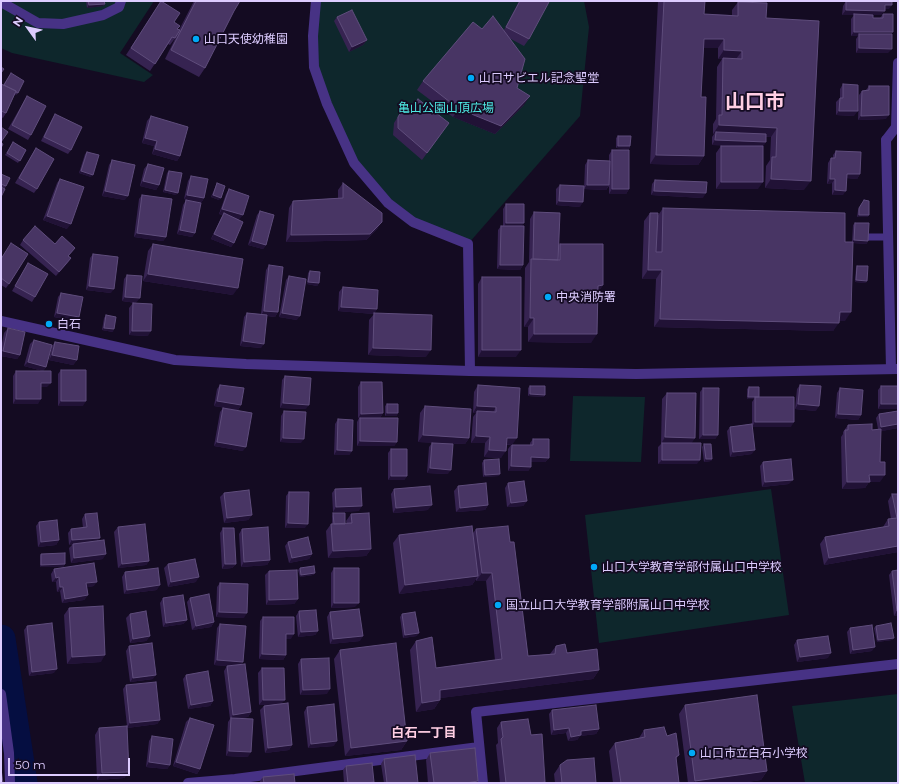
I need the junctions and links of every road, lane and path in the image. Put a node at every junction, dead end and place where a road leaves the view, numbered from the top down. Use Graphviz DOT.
graph roads {
  1 [pos="121,1"];
  2 [pos="316,1"];
  3 [pos="1,2"];
  4 [pos="898,63"];
  5 [pos="867,236"];
  6 [pos="888,237"];
  7 [pos="1,321"];
  8 [pos="894,369"];
  9 [pos="470,371"];
  10 [pos="898,664"];
  11 [pos="1,694"];
  12 [pos="479,747"];
  13 [pos="5,754"];
  14 [pos="10,783"];
  15 [pos="188,783"];
  16 [pos="483,783"];
  1 -- 3 [label="street"];
  2 -- 9 [label="street"];
  4 -- 6 [label="street"];
  5 -- 6 [label="lane"];
  6 -- 8 [label="street"];
  7 -- 9 [label="street"];
  8 -- 9 [label="street"];
  10 -- 12 [label="street"];
  11 -- 13 [label="street"];
  12 -- 15 [label="street"];
  12 -- 16 [label="street"];
  13 -- 14 [label="street"];
}
